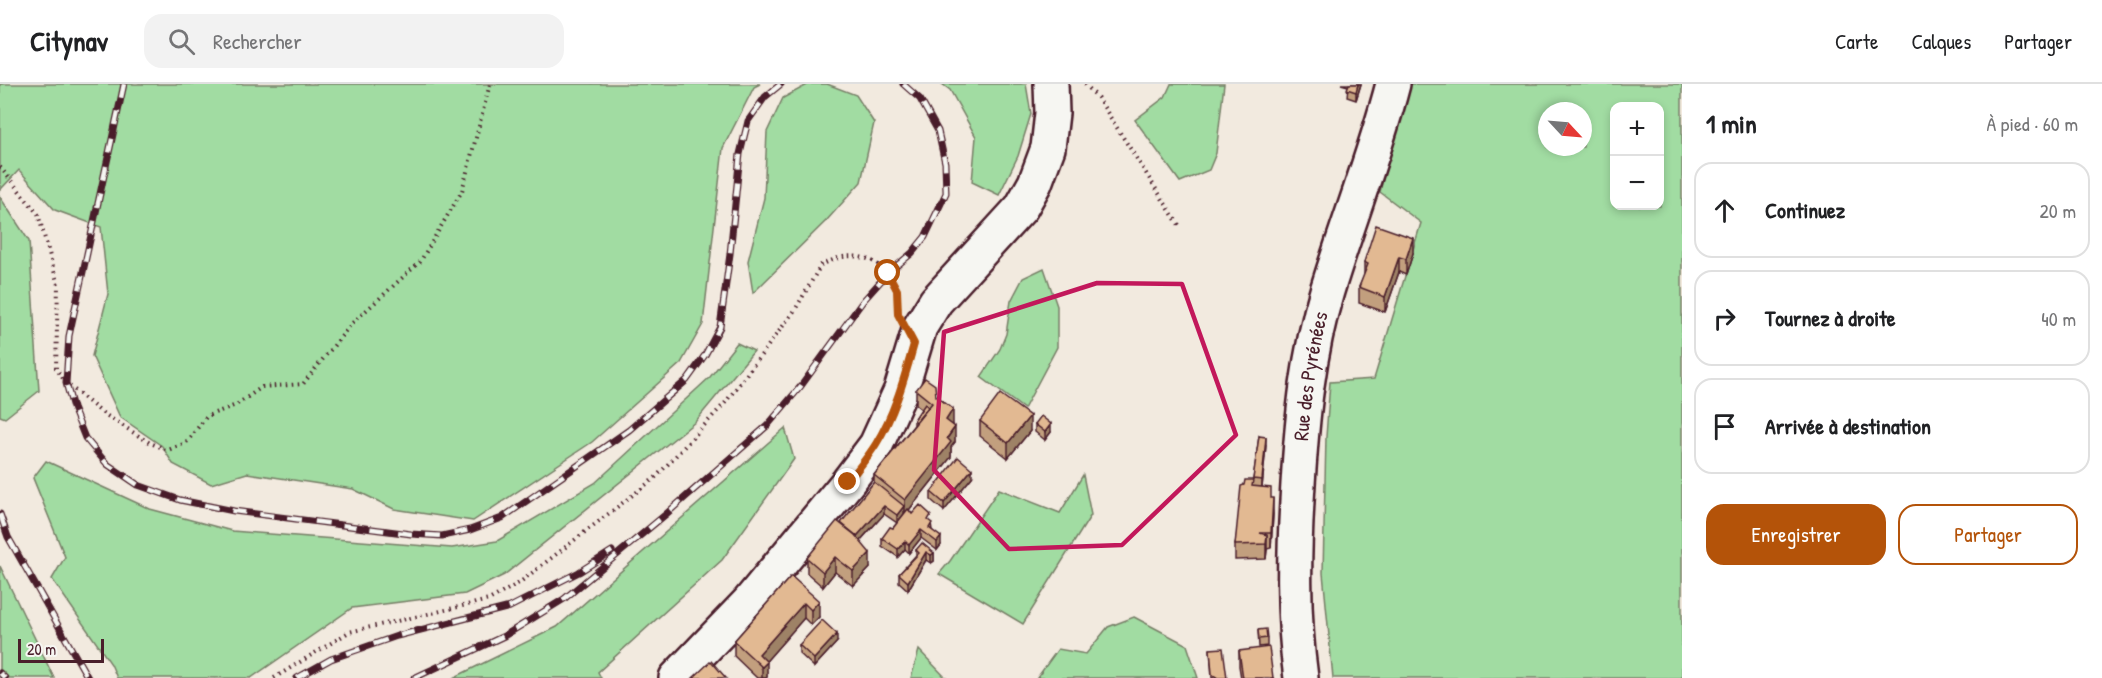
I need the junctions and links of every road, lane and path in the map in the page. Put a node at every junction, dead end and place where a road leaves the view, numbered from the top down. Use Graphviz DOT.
graph roads {
  1 [pos="490,84"];
  2 [pos="1051,84"];
  3 [pos="1085,84"];
  4 [pos="1393,84"];
  5 [pos="0,167"];
  6 [pos="1179,225"];
  7 [pos="914,344"];
  8 [pos="274,678"];
  9 [pos="676,678"];
  10 [pos="1301,678"];
  1 -- 5 [label="path"];
  2 -- 7 [label="street"];
  3 -- 6 [label="path"];
  4 -- 10 [label="street, Rue des Pyrénées"];
  7 -- 8 [label="path"];
  7 -- 9 [label="street"];
}
